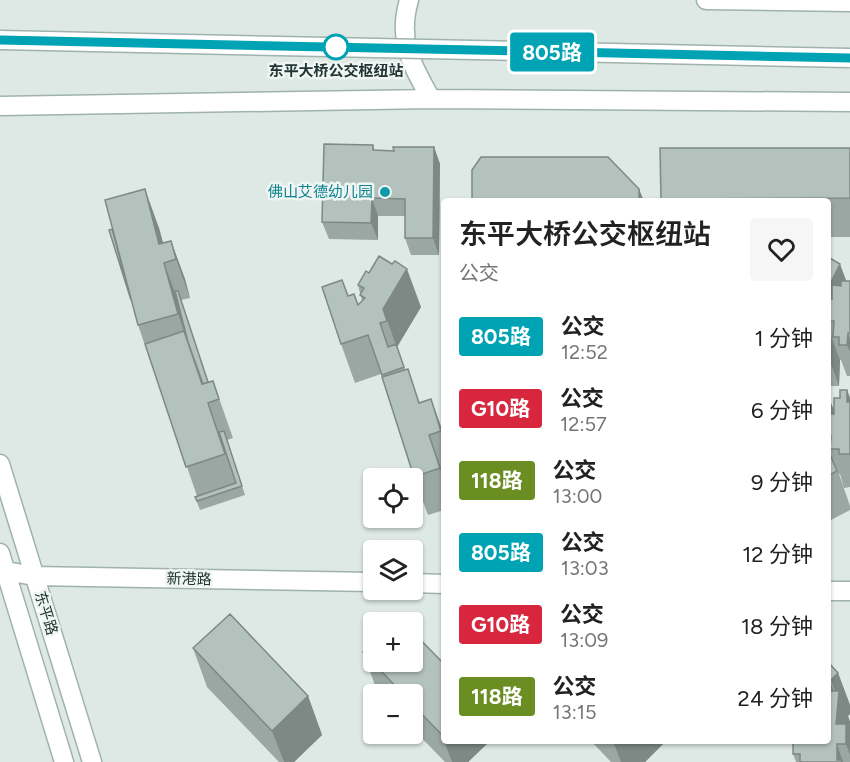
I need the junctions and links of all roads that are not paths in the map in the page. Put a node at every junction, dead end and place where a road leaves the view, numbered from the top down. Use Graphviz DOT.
graph roads {
  1 [pos="409,0"];
  2 [pos="706,0"];
  3 [pos="850,2"];
  4 [pos="0,40"];
  5 [pos="850,58"];
  6 [pos="431,99"];
  7 [pos="850,102"];
  8 [pos="0,106"];
  9 [pos="0,464"];
  10 [pos="0,553"];
  11 [pos="6,571"];
  12 [pos="34,576"];
  13 [pos="363,582"];
  14 [pos="423,583"];
  15 [pos="441,584"];
  16 [pos="831,591"];
  17 [pos="850,591"];
  18 [pos="64,762"];
  19 [pos="92,762"];
  1 -- 6 [label="main road"];
  2 -- 3 [label="main road"];
  4 -- 5 [label="main road, bridge"];
  6 -- 7 [label="main road"];
  6 -- 8 [label="main road"];
  9 -- 12 [label="main road, 东平路"];
  10 -- 11 [label="main road, 东平路"];
  11 -- 12 [label="main road, 新港路"];
  11 -- 18 [label="main road, 东平路"];
  12 -- 13 [label="main road, 新港路"];
  12 -- 19 [label="main road, 东平路"];
  14 -- 15 [label="main road"];
  16 -- 17 [label="main road"];
}
